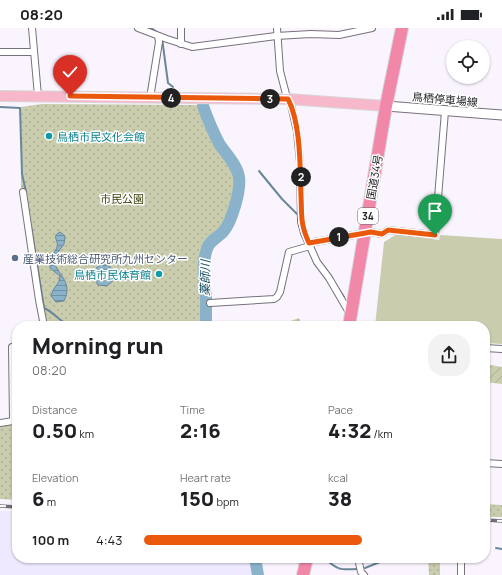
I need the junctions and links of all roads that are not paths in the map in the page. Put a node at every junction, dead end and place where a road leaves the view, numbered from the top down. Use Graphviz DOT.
graph roads {
  1 [pos="32,28"];
  2 [pos="138,28"];
  3 [pos="181,28"];
  4 [pos="277,28"];
  5 [pos="372,28"];
  6 [pos="402,28"];
  7 [pos="158,36"];
  8 [pos="276,36"];
  9 [pos="181,44"];
  10 [pos="0,52"];
  11 [pos="34,52"];
  12 [pos="0,96"];
  13 [pos="38,96"];
  14 [pos="150,98"];
  15 [pos="288,99"];
  16 [pos="386,106"];
  17 [pos="445,111"];
  18 [pos="502,115"];
  19 [pos="23,192"];
  20 [pos="364,234"];
  21 [pos="310,245"];
  22 [pos="210,303"];
  23 [pos="350,320"];
  24 [pos="43,321"];
  25 [pos="490,348"];
  26 [pos="502,349"];
  27 [pos="12,421"];
  28 [pos="0,422"];
  29 [pos="490,463"];
  30 [pos="502,464"];
  31 [pos="306,563"];
  32 [pos="359,563"];
  33 [pos="461,563"];
  34 [pos="303,575"];
  35 [pos="364,575"];
  36 [pos="461,575"];
  1 -- 11 [label="street"];
  2 -- 7 [label="street"];
  3 -- 9 [label="street"];
  4 -- 8 [label="street"];
  5 -- 8 [label="street"];
  6 -- 16 [label="highway, 国道34号 / 34"];
  7 -- 9 [label="street"];
  7 -- 14 [label="street"];
  8 -- 9 [label="street"];
  8 -- 15 [label="street"];
  10 -- 11 [label="street"];
  11 -- 13 [label="street"];
  12 -- 13 [label="main road"];
  13 -- 14 [label="main road"];
  14 -- 15 [label="main road"];
  15 -- 16 [label="main road"];
  15 -- 21 [label="street"];
  16 -- 17 [label="main road, 鳥栖停車場線"];
  16 -- 20 [label="highway, 国道34号 / 34"];
  17 -- 18 [label="main road, 鳥栖停車場線"];
  17 -- 20 [label="street"];
  19 -- 24 [label="street"];
  20 -- 21 [label="street"];
  20 -- 23 [label="highway, 国道34号 / 34"];
  21 -- 22 [label="street"];
  21 -- 23 [label="street"];
  25 -- 26 [label="street"];
  27 -- 28 [label="street"];
  29 -- 30 [label="street"];
  31 -- 34 [label="highway"];
  32 -- 35 [label="street"];
  33 -- 36 [label="street"];
}
